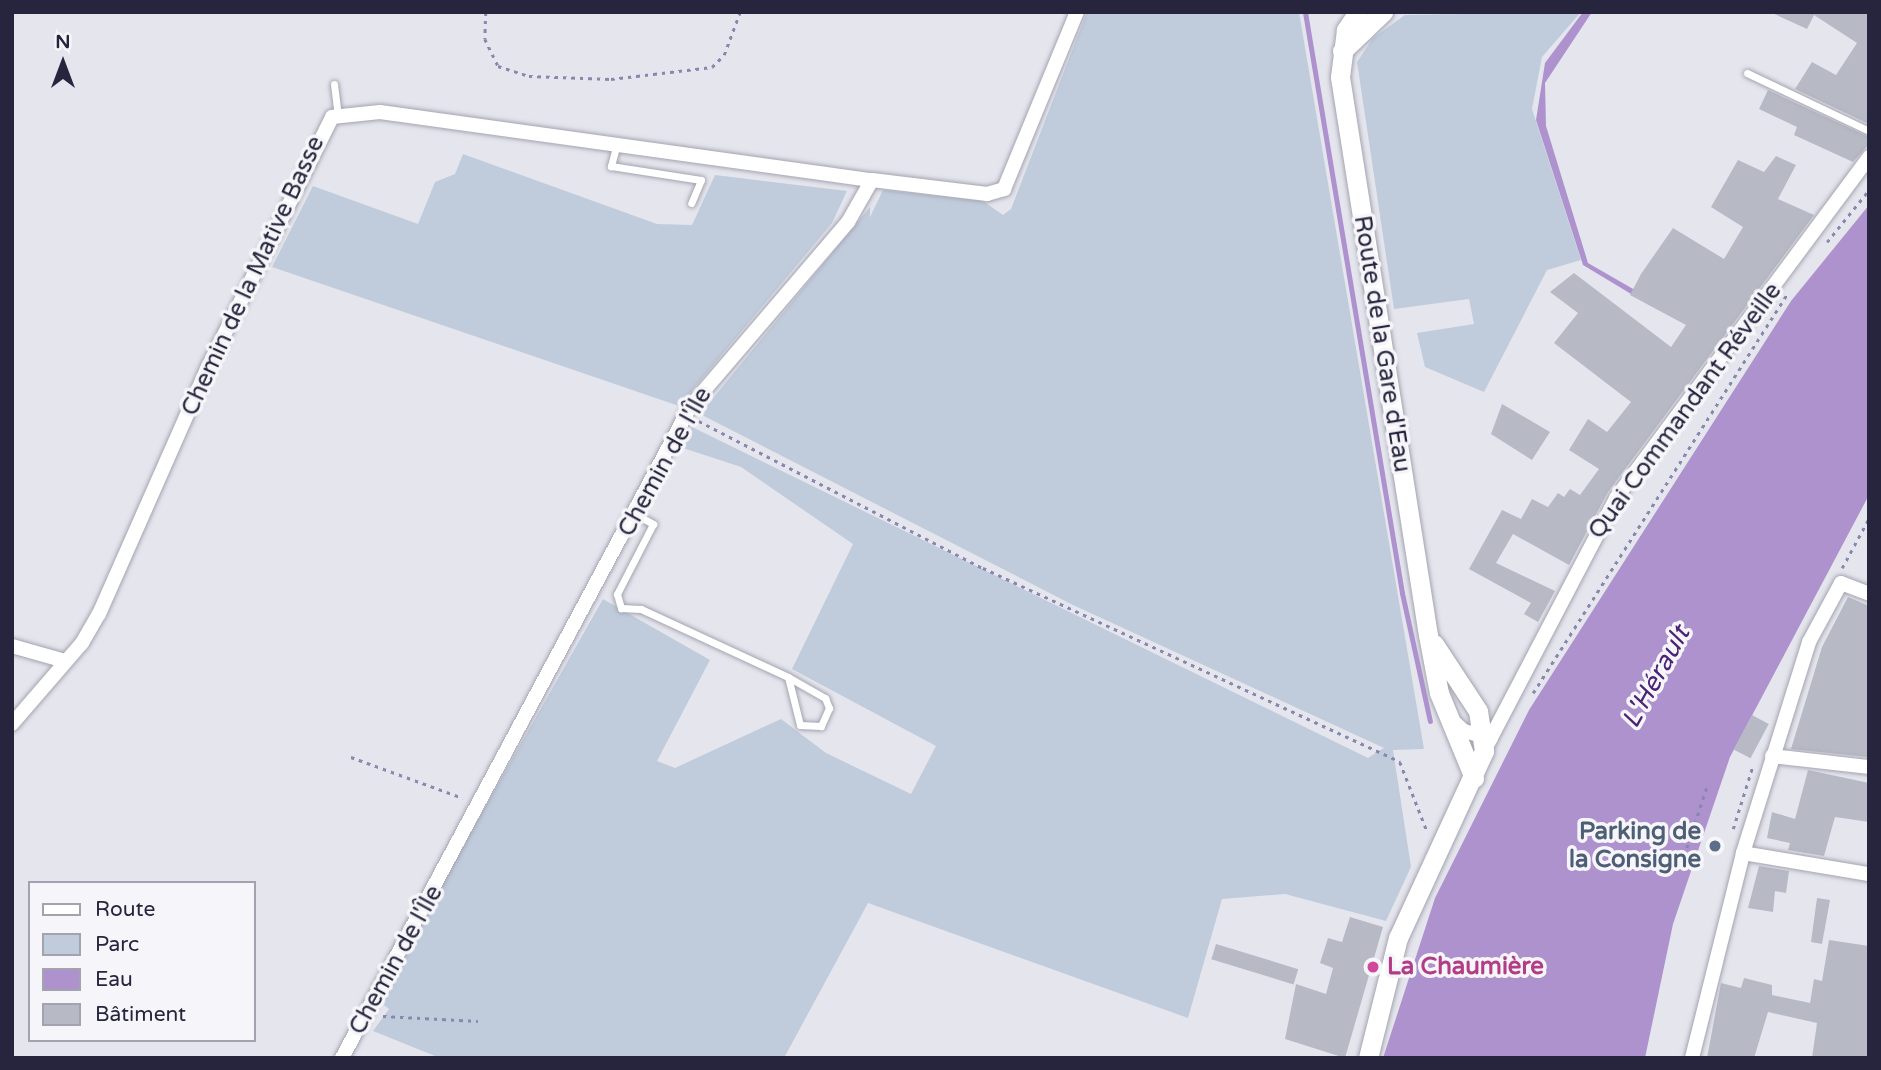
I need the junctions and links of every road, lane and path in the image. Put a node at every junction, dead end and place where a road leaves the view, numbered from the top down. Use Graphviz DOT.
graph roads {
  1 [pos="486,12"];
  2 [pos="740,12"];
  3 [pos="1077,12"];
  4 [pos="1358,12"];
  5 [pos="1383,12"];
  6 [pos="1341,52"];
  7 [pos="1747,73"];
  8 [pos="334,84"];
  9 [pos="338,116"];
  10 [pos="1869,131"];
  11 [pos="616,147"];
  12 [pos="1869,157"];
  13 [pos="872,180"];
  14 [pos="1869,190"];
  15 [pos="691,203"];
  16 [pos="1822,248"];
  17 [pos="1791,289"];
  18 [pos="686,415"];
  19 [pos="635,514"];
  20 [pos="1869,594"];
  21 [pos="1428,635"];
  22 [pos="12,646"];
  23 [pos="65,661"];
  24 [pos="788,677"];
  25 [pos="1528,701"];
  26 [pos="1448,715"];
  27 [pos="12,724"];
  28 [pos="1486,742"];
  29 [pos="1772,756"];
  30 [pos="351,757"];
  31 [pos="1869,767"];
  32 [pos="1474,778"];
  33 [pos="1707,786"];
  34 [pos="480,806"];
  35 [pos="1440,852"];
  36 [pos="1743,853"];
  37 [pos="1684,856"];
  38 [pos="1869,874"];
  39 [pos="365,1015"];
  40 [pos="478,1021"];
  41 [pos="342,1058"];
  42 [pos="1368,1058"];
  43 [pos="1692,1058"];
  1 -- 2 [label="path"];
  3 -- 13 [label="street"];
  4 -- 6 [label="main road, Route de la Gare d'Eau"];
  5 -- 6 [label="main road"];
  6 -- 21 [label="main road, Route de la Gare d'Eau"];
  7 -- 10 [label="lane"];
  8 -- 9 [label="lane"];
  9 -- 11 [label="street, Chemin de la Mative Basse"];
  9 -- 23 [label="street, Chemin de la Mative Basse"];
  11 -- 13 [label="street, Chemin de la Mative Basse"];
  11 -- 15 [label="lane"];
  12 -- 28 [label="street, Quai Commandant Réveille"];
  13 -- 18 [label="street, Chemin de l'Île"];
  14 -- 16 [label="path"];
  17 -- 25 [label="path"];
  18 -- 19 [label="street, Chemin de l'Île"];
  18 -- 35 [label="path"];
  19 -- 24 [label="lane"];
  19 -- 34 [label="street, Chemin de l'Île"];
  20 -- 29 [label="street"];
  21 -- 26 [label="main road, Route de la Gare d'Eau"];
  21 -- 28 [label="main road, Route de la Gare d'Eau"];
  22 -- 23 [label="street"];
  23 -- 27 [label="street, Chemin de la Mative Basse"];
  24 -- 24 [label="lane"];
  26 -- 28 [label="street"];
  26 -- 32 [label="main road, Route de la Gare d'Eau"];
  28 -- 32 [label="main road"];
  29 -- 31 [label="street"];
  29 -- 36 [label="street"];
  30 -- 34 [label="path"];
  32 -- 35 [label="main road"];
  33 -- 37 [label="path"];
  34 -- 39 [label="street, Chemin de l'Île"];
  35 -- 42 [label="main road"];
  36 -- 38 [label="street"];
  36 -- 43 [label="street"];
  39 -- 40 [label="path"];
  39 -- 41 [label="street, Chemin de l'Île"];
}
